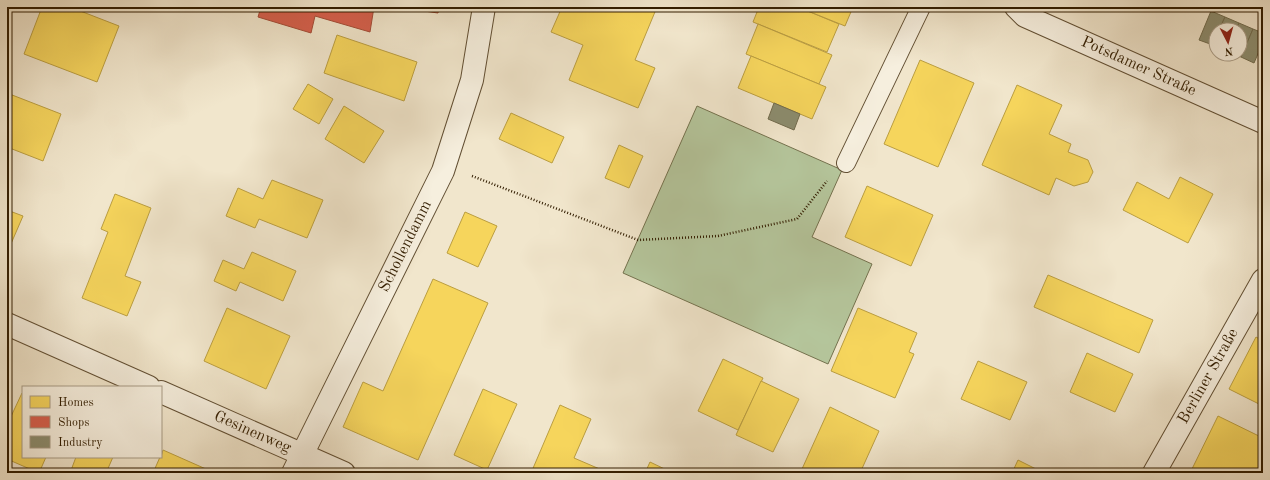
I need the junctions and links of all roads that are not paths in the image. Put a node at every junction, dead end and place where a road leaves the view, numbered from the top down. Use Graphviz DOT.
graph roads {
  1 [pos="484,7"];
  2 [pos="921,7"];
  3 [pos="1016,7"];
  4 [pos="1263,122"];
  5 [pos="846,163"];
  6 [pos="1263,280"];
  7 [pos="7,324"];
  8 [pos="147,386"];
  9 [pos="162,393"];
  10 [pos="298,464"];
  11 [pos="344,473"];
  12 [pos="1154,473"];
  1 -- 10 [label="street, Schollendamm"];
  2 -- 5 [label="lane"];
  3 -- 4 [label="street, Potsdamer Straße"];
  6 -- 12 [label="street, Berliner Straße"];
  7 -- 8 [label="street"];
  9 -- 10 [label="street, Gesinenweg"];
  10 -- 11 [label="street, Gesinenweg"];
}
